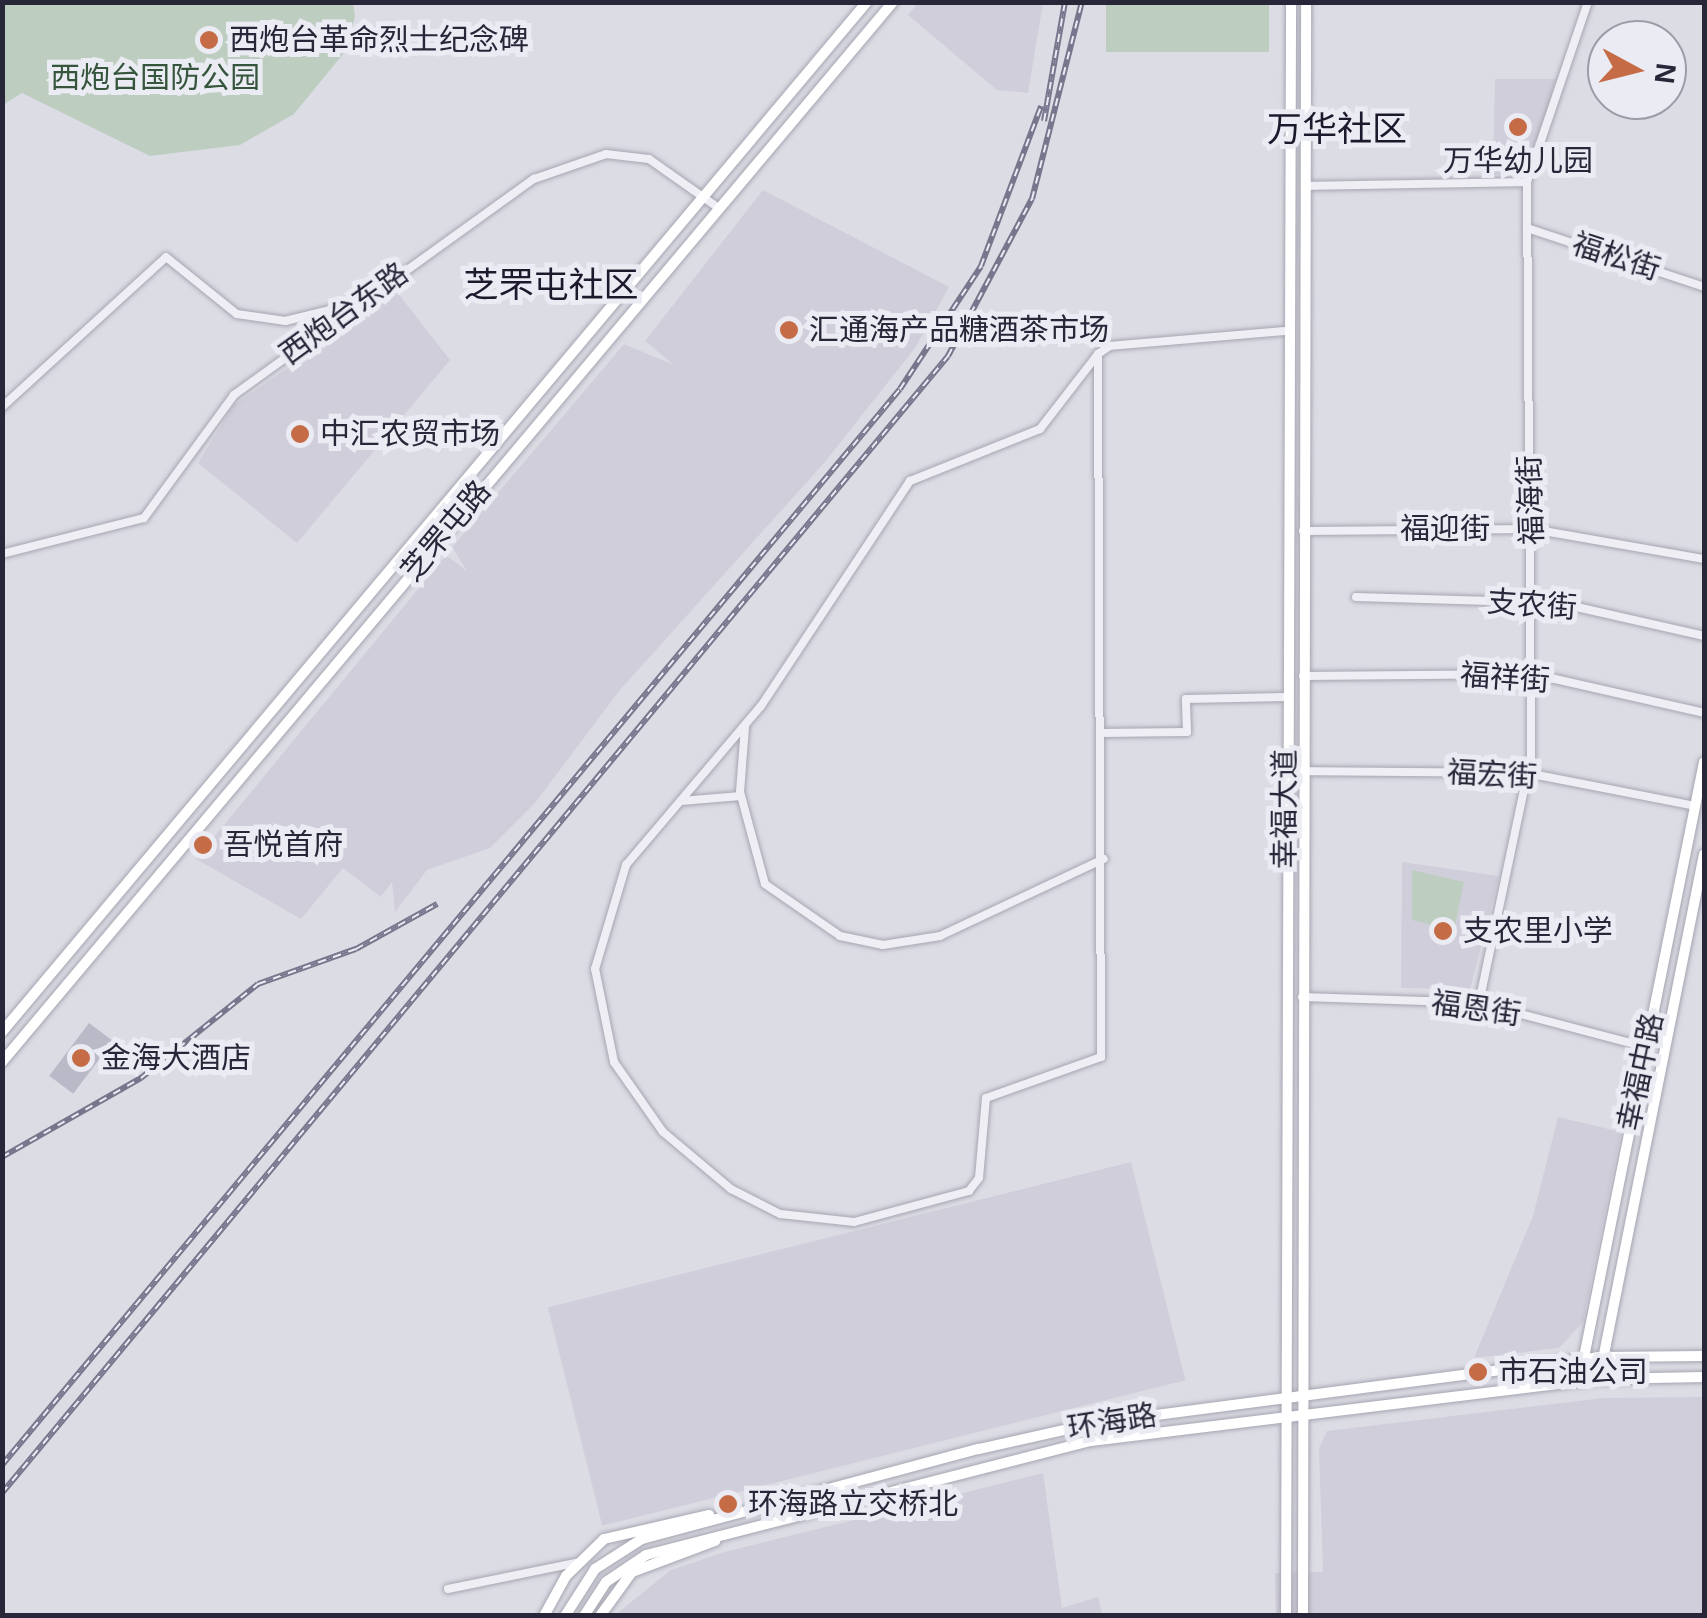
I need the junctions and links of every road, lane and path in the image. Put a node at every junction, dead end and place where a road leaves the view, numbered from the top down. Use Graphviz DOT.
graph roads {
  1 [pos="868,2"];
  2 [pos="893,2"];
  3 [pos="1291,2"];
  4 [pos="1306,2"];
  5 [pos="1588,2"];
  6 [pos="1526,182"];
  7 [pos="1305,186"];
  8 [pos="702,195"];
  9 [pos="717,207"];
  10 [pos="1527,228"];
  11 [pos="1704,287"];
  12 [pos="358,304"];
  13 [pos="1286,331"];
  14 [pos="1098,354"];
  15 [pos="2,406"];
  16 [pos="1532,530"];
  17 [pos="1303,531"];
  18 [pos="2,554"];
  19 [pos="1704,558"];
  20 [pos="1356,597"];
  21 [pos="1534,602"];
  22 [pos="1704,636"];
  23 [pos="1533,674"];
  24 [pos="1303,676"];
  25 [pos="1286,697"];
  26 [pos="1704,713"];
  27 [pos="746,724"];
  28 [pos="1100,733"];
  29 [pos="1704,762"];
  30 [pos="1286,771"];
  31 [pos="1302,771"];
  32 [pos="1528,773"];
  33 [pos="741,796"];
  34 [pos="680,802"];
  35 [pos="1696,806"];
  36 [pos="1704,854"];
  37 [pos="1104,859"];
  38 [pos="1302,997"];
  39 [pos="1479,1003"];
  40 [pos="2,1032"];
  41 [pos="1646,1046"];
  42 [pos="2,1062"];
  43 [pos="1704,1356"];
  44 [pos="1601,1357"];
  45 [pos="1582,1360"];
  46 [pos="1704,1377"];
  47 [pos="1599,1379"];
  48 [pos="1579,1382"];
  49 [pos="1300,1396"];
  50 [pos="1284,1398"];
  51 [pos="1300,1415"];
  52 [pos="1284,1416"];
  53 [pos="734,1512"];
  54 [pos="736,1530"];
  55 [pos="579,1562"];
  56 [pos="448,1589"];
  57 [pos="544,1616"];
  58 [pos="565,1616"];
  59 [pos="584,1616"];
  60 [pos="600,1616"];
  61 [pos="1286,1616"];
  62 [pos="1303,1616"];
  1 -- 8 [label="main road, 芝罘屯路"];
  2 -- 9 [label="main road, 芝罘屯路"];
  3 -- 13 [label="main road, 幸福大道"];
  4 -- 7 [label="main road, 幸福大道"];
  5 -- 6 [label="street, 福海街"];
  6 -- 7 [label="street"];
  6 -- 10 [label="street, 福海街"];
  7 -- 17 [label="main road, 幸福大道"];
  8 -- 9 [label="street, 西炮台东路"];
  8 -- 12 [label="street, 西炮台东路"];
  8 -- 40 [label="main road, 芝罘屯路"];
  9 -- 42 [label="main road, 芝罘屯路"];
  10 -- 11 [label="street, 福松街"];
  10 -- 16 [label="street, 福海街"];
  12 -- 15 [label="street"];
  12 -- 18 [label="street, 西炮台东路"];
  13 -- 14 [label="street"];
  13 -- 25 [label="main road, 幸福大道"];
  14 -- 27 [label="street"];
  14 -- 28 [label="street"];
  16 -- 17 [label="street, 福迎街"];
  16 -- 19 [label="street, 福迎街"];
  16 -- 21 [label="street, 福海街"];
  17 -- 24 [label="main road, 幸福大道"];
  20 -- 21 [label="street, 支农街"];
  21 -- 22 [label="street, 支农街"];
  21 -- 23 [label="street, 福海街"];
  23 -- 24 [label="street, 福祥街"];
  23 -- 26 [label="street, 福祥街"];
  23 -- 32 [label="street, 福海街"];
  24 -- 31 [label="main road, 幸福大道"];
  25 -- 28 [label="street"];
  25 -- 30 [label="main road, 幸福大道"];
  27 -- 33 [label="street"];
  27 -- 34 [label="street"];
  28 -- 37 [label="street"];
  29 -- 35 [label="main road, 幸福中路"];
  30 -- 31 [label="street, 福宏街"];
  30 -- 50 [label="main road, 幸福大道"];
  31 -- 32 [label="street, 福宏街"];
  31 -- 38 [label="main road, 幸福大道"];
  32 -- 35 [label="street, 福宏街"];
  32 -- 39 [label="street, 福海街"];
  33 -- 34 [label="street"];
  33 -- 37 [label="street"];
  34 -- 37 [label="street"];
  35 -- 41 [label="main road, 幸福中路"];
  36 -- 44 [label="main road, 幸福中路"];
  38 -- 39 [label="street, 福恩街"];
  38 -- 49 [label="main road, 幸福大道"];
  39 -- 41 [label="street, 福恩街"];
  41 -- 45 [label="main road, 幸福中路"];
  43 -- 44 [label="main road, 环海路"];
  44 -- 45 [label="main road, 环海路"];
  44 -- 47 [label="main road, 幸福中路"];
  45 -- 48 [label="main road, 幸福中路"];
  45 -- 49 [label="main road, 环海路"];
  46 -- 47 [label="main road, 环海路"];
  47 -- 48 [label="main road, 环海路"];
  48 -- 51 [label="main road, 环海路"];
  49 -- 50 [label="main road, 环海路"];
  49 -- 51 [label="main road, 幸福大道"];
  50 -- 52 [label="main road, 幸福大道"];
  50 -- 53 [label="main road, 环海路"];
  51 -- 52 [label="main road, 环海路"];
  51 -- 62 [label="main road, 幸福大道"];
  52 -- 54 [label="main road, 环海路"];
  52 -- 61 [label="main road, 幸福大道"];
  53 -- 55 [label="main road"];
  53 -- 58 [label="main road, 环海路"];
  54 -- 59 [label="main road, 环海路"];
  54 -- 60 [label="main road"];
  55 -- 56 [label="street"];
  55 -- 57 [label="main road"];
}
